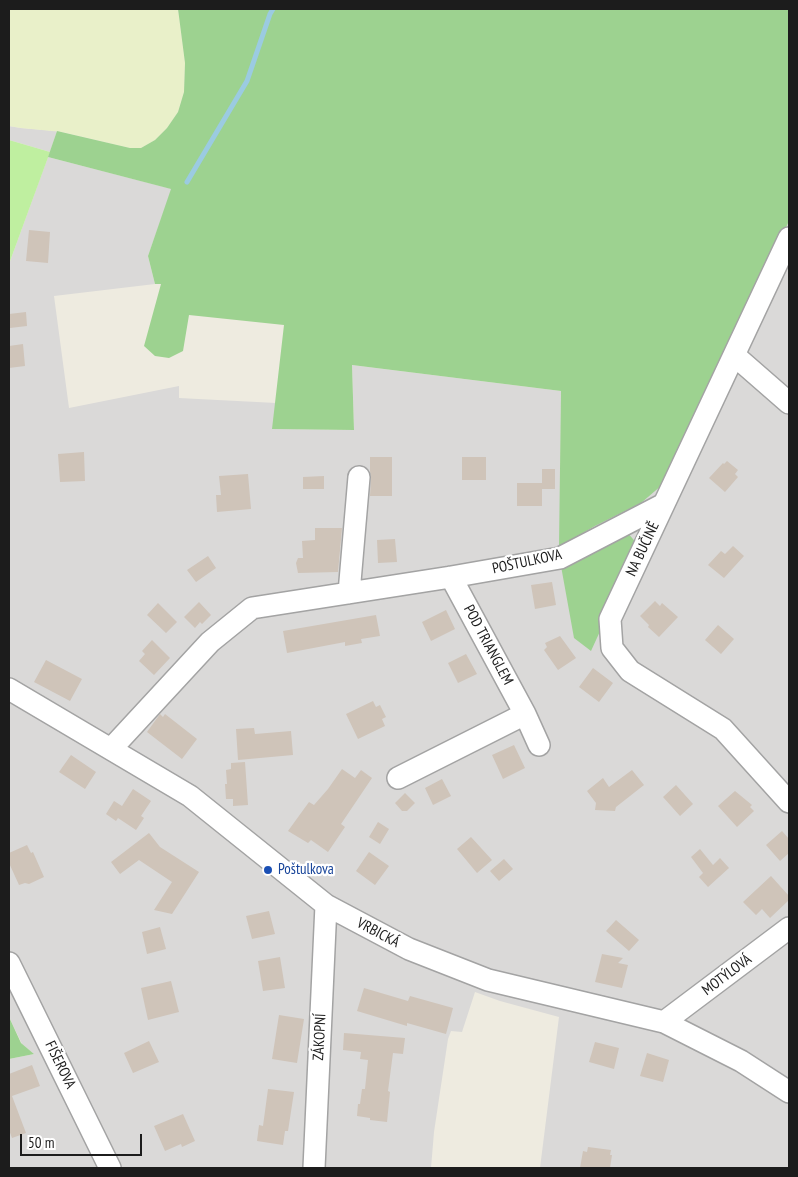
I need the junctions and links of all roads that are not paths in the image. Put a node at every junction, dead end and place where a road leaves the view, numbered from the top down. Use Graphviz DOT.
graph roads {
  1 [pos="789,238"];
  2 [pos="734,355"];
  3 [pos="789,403"];
  4 [pos="359,477"];
  5 [pos="664,504"];
  6 [pos="451,577"];
  7 [pos="349,592"];
  8 [pos="9,689"];
  9 [pos="525,714"];
  10 [pos="539,745"];
  11 [pos="111,750"];
  12 [pos="398,778"];
  13 [pos="789,802"];
  14 [pos="326,905"];
  15 [pos="789,928"];
  16 [pos="9,963"];
  17 [pos="664,1022"];
  18 [pos="789,1092"];
  19 [pos="110,1168"];
  20 [pos="314,1168"];
  1 -- 2 [label="street, NA BUČINĚ"];
  2 -- 3 [label="street"];
  2 -- 5 [label="street, NA BUČINĚ"];
  4 -- 7 [label="street"];
  5 -- 6 [label="street, POŠTULKOVA"];
  5 -- 13 [label="street, NA BUČINĚ"];
  6 -- 7 [label="street, POŠTULKOVA"];
  6 -- 9 [label="street, POD TRIANGLEM"];
  7 -- 11 [label="street, POŠTULKOVA"];
  8 -- 11 [label="street, VRBICKÁ"];
  9 -- 10 [label="street, POD TRIANGLEM"];
  9 -- 12 [label="street"];
  11 -- 14 [label="street, VRBICKÁ"];
  14 -- 17 [label="street, VRBICKÁ"];
  14 -- 20 [label="street, ZÁKOPNÍ"];
  15 -- 17 [label="street, MOTÝLOVÁ"];
  16 -- 19 [label="street, FIŠEROVA"];
  17 -- 18 [label="street, VRBICKÁ"];
}
